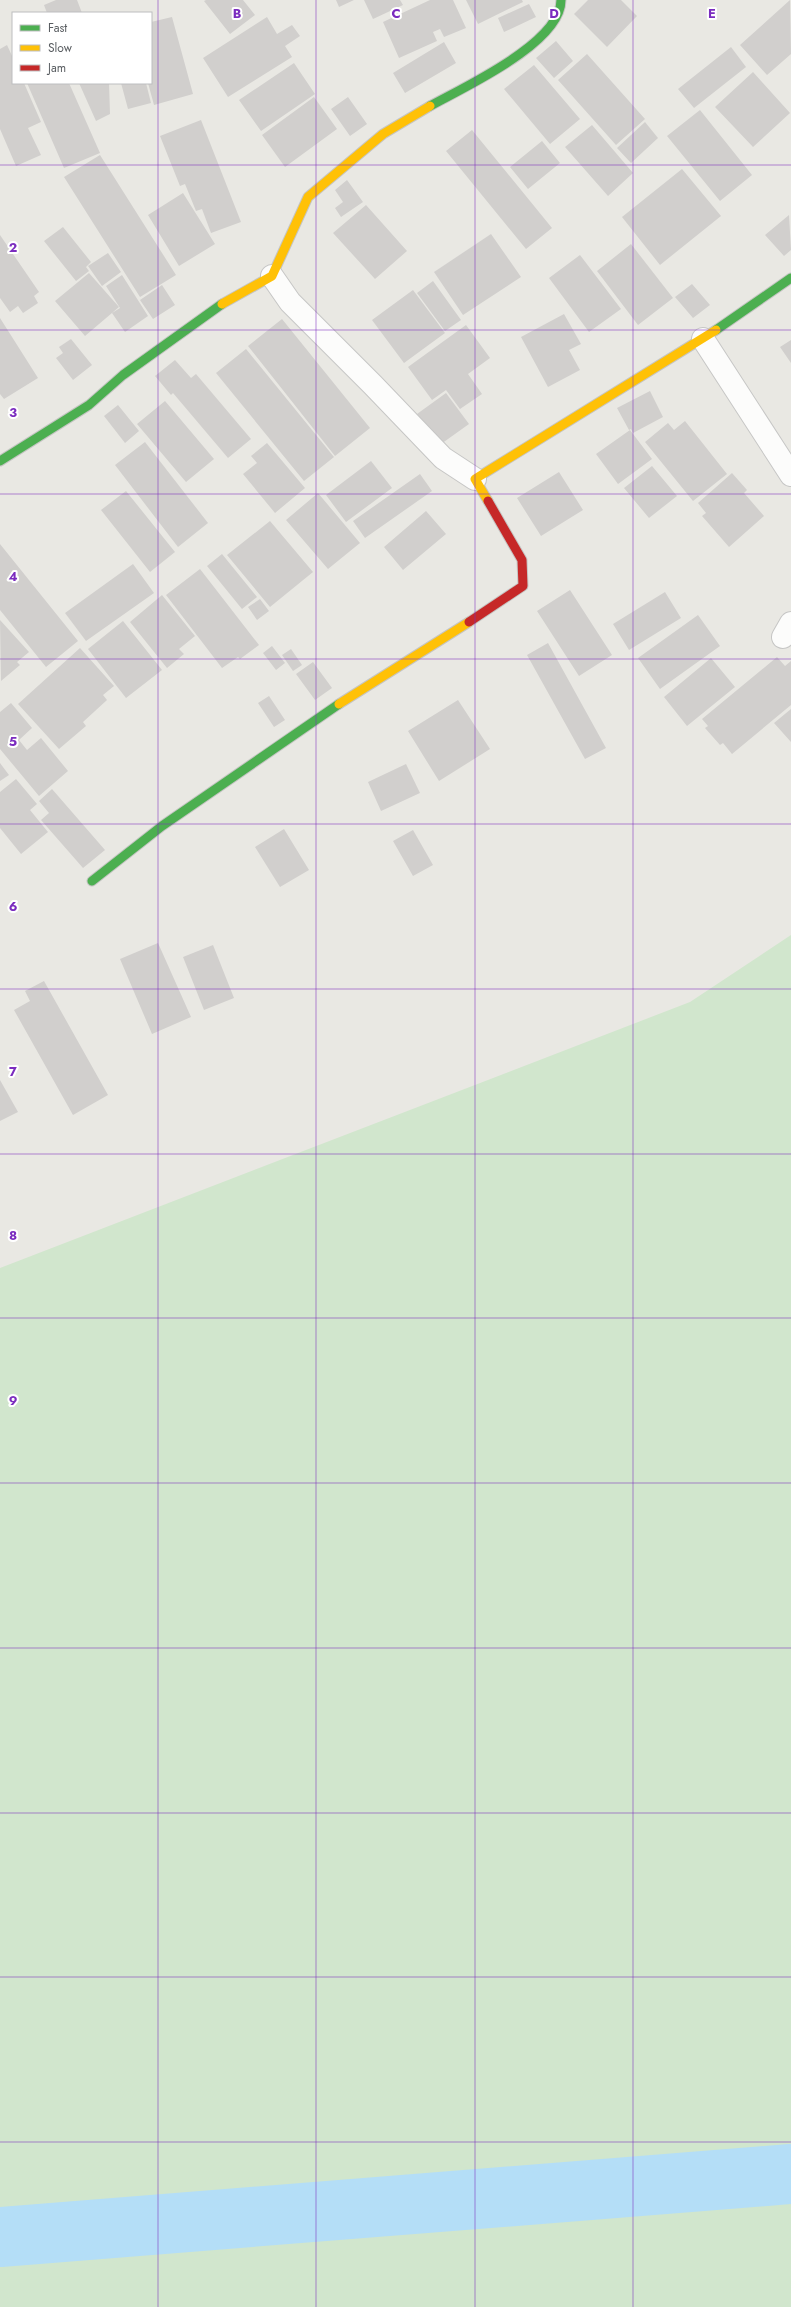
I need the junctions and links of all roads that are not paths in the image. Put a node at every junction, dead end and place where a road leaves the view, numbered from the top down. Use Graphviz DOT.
graph roads {
  1 [pos="561,0"];
  2 [pos="272,276"];
  3 [pos="791,278"];
  4 [pos="704,339"];
  5 [pos="0,461"];
  6 [pos="791,475"];
  7 [pos="475,479"];
  8 [pos="92,881"];
  1 -- 2 [label="street"];
  2 -- 5 [label="street"];
  2 -- 7 [label="street"];
  3 -- 4 [label="street"];
  4 -- 6 [label="street"];
  4 -- 7 [label="street"];
  7 -- 8 [label="street"];
}
